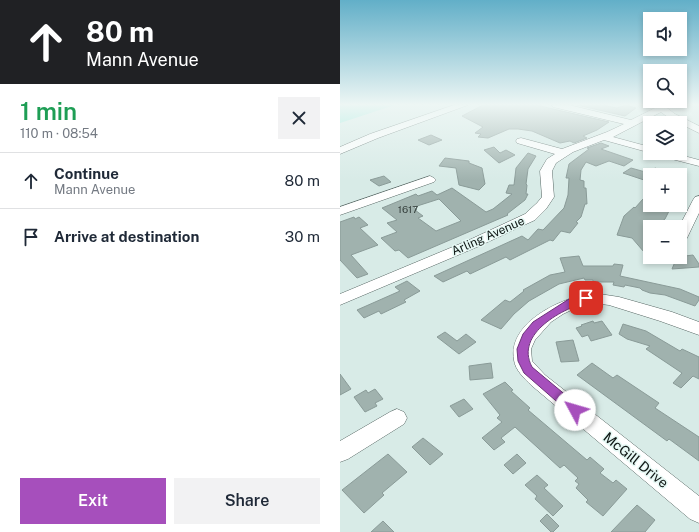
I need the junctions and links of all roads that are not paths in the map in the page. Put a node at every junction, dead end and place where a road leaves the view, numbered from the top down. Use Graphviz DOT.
graph roads {
  1 [pos="392,130"];
  2 [pos="618,130"];
  3 [pos="603,137"];
  4 [pos="521,141"];
  5 [pos="643,148"];
  6 [pos="340,151"];
  7 [pos="563,153"];
  8 [pos="687,160"];
  9 [pos="699,163"];
  10 [pos="430,180"];
  11 [pos="699,200"];
  12 [pos="340,211"];
  13 [pos="687,224"];
  14 [pos="340,300"];
  15 [pos="699,329"];
  16 [pos="397,418"];
  17 [pos="340,452"];
  18 [pos="699,511"];
  1 -- 6 [label="street"];
  2 -- 3 [label="street, Arling Avenue"];
  3 -- 5 [label="street"];
  3 -- 7 [label="street, Arling Avenue"];
  4 -- 7 [label="street"];
  7 -- 14 [label="street, Arling Avenue"];
  8 -- 9 [label="street"];
  10 -- 12 [label="street"];
  11 -- 13 [label="street"];
  15 -- 18 [label="street, McGill Drive"];
  16 -- 17 [label="street"];
}
